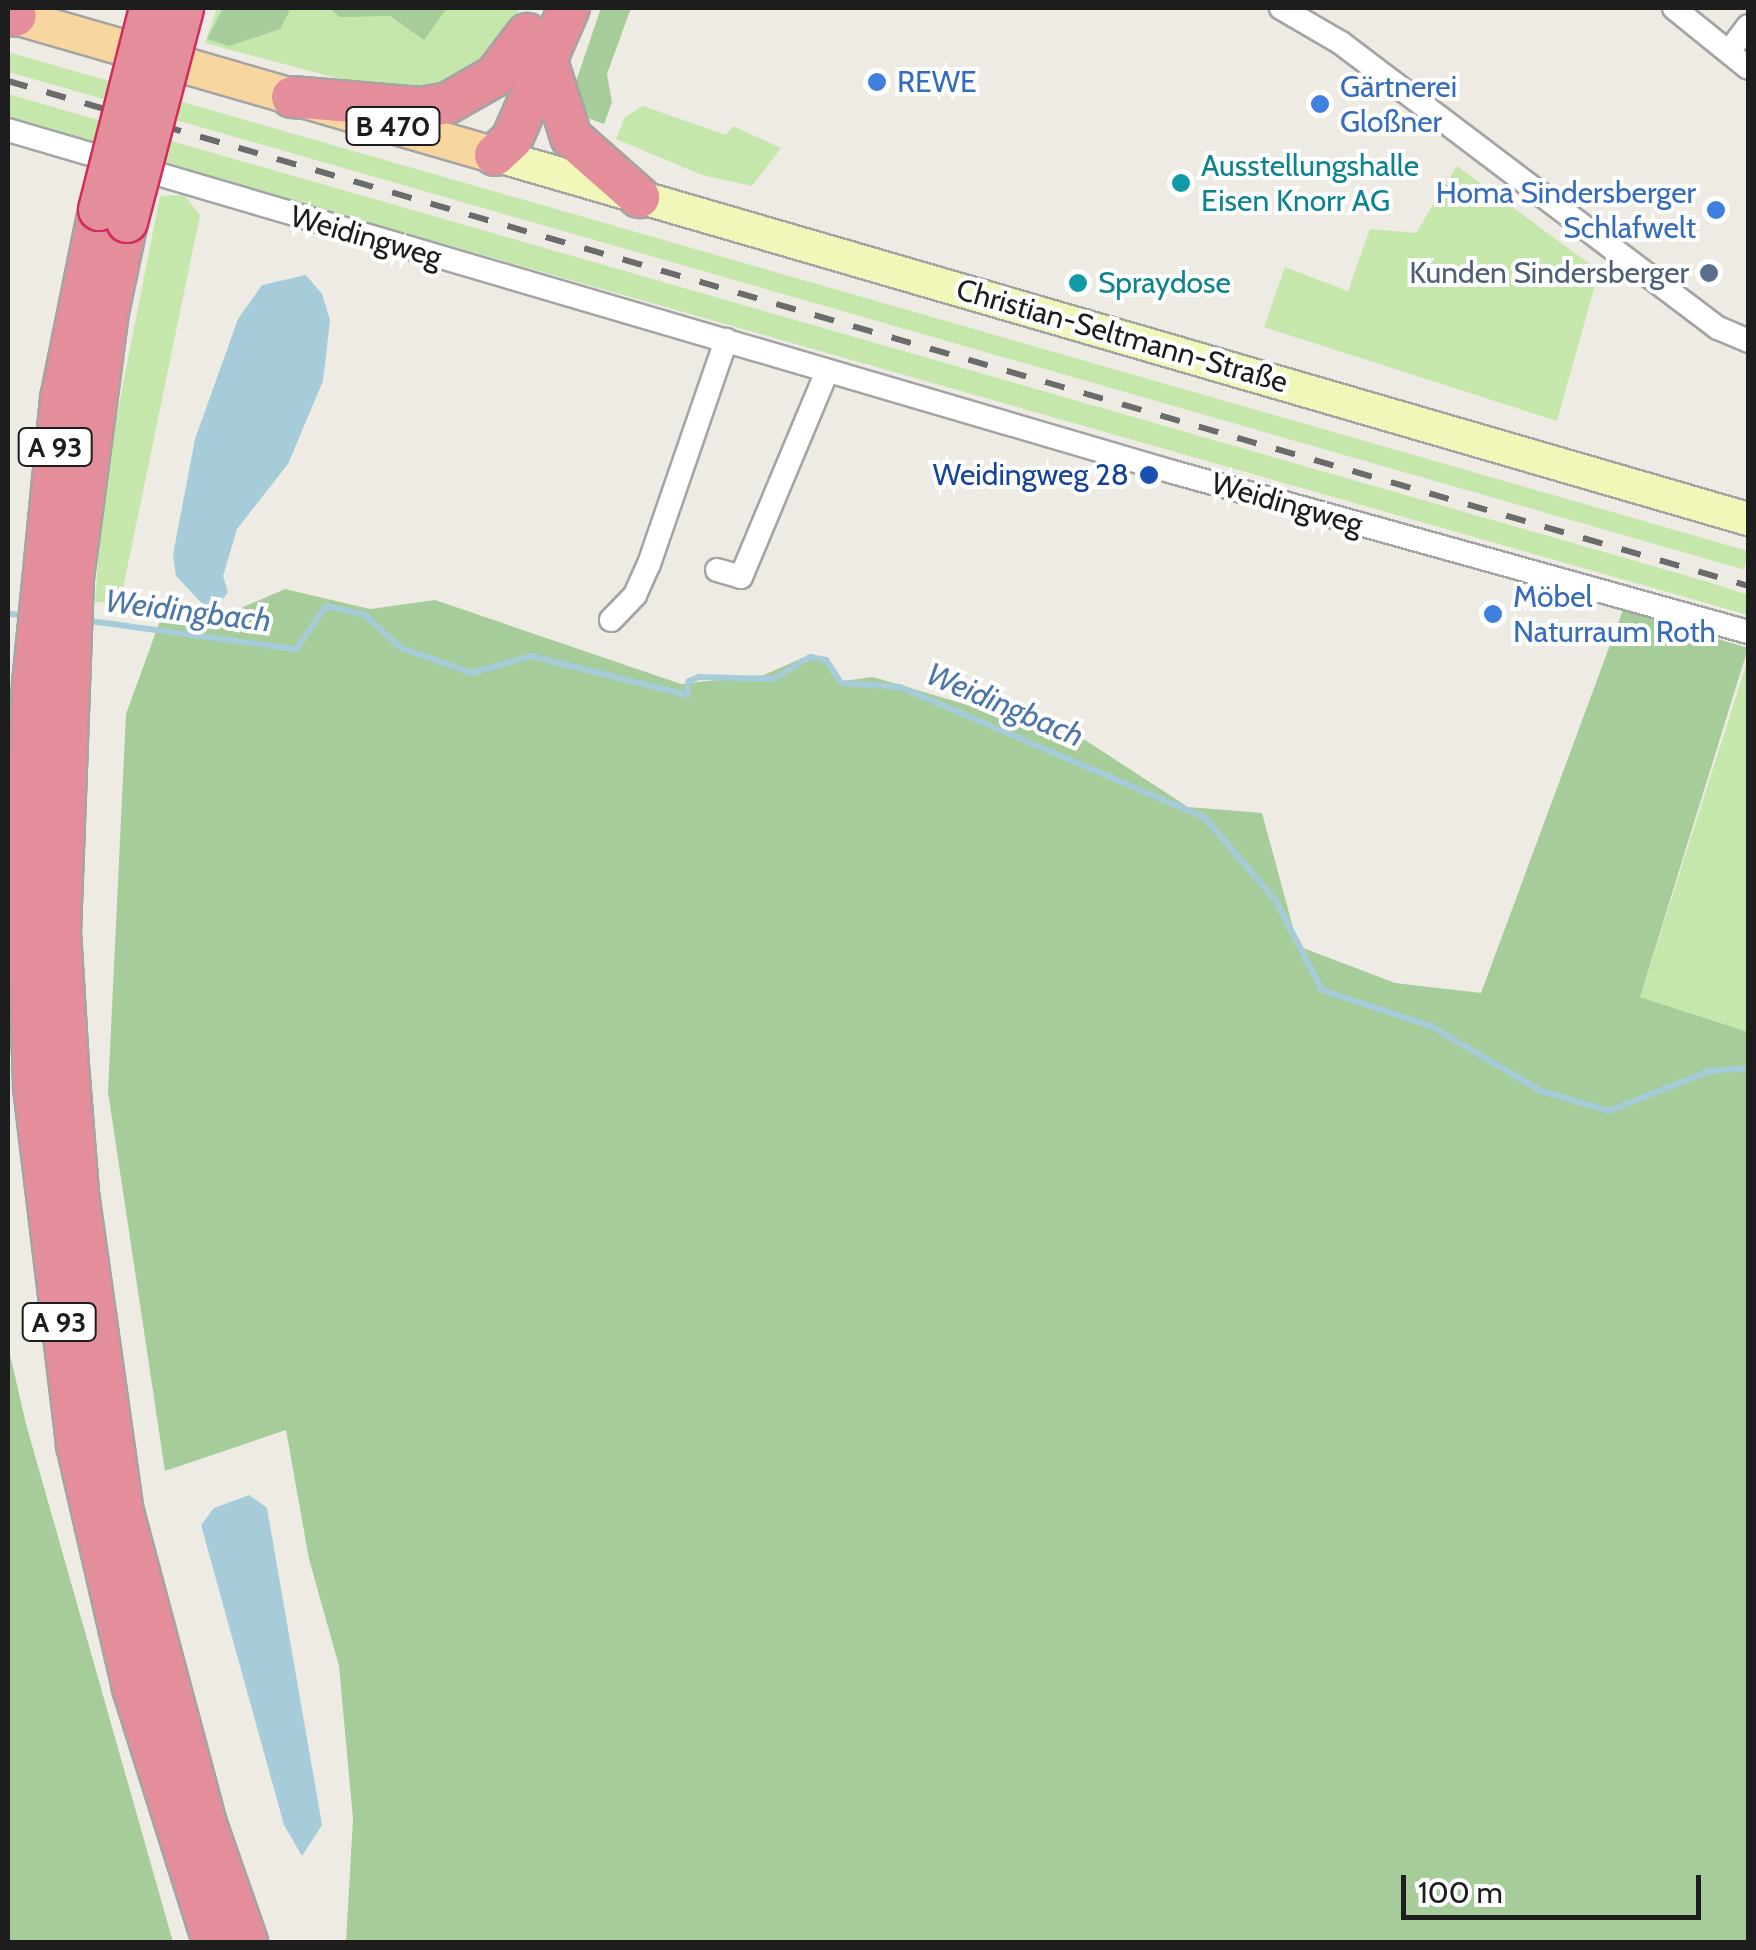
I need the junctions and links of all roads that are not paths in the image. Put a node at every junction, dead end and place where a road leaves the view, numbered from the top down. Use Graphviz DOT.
graph roads {
  1 [pos="150,8"];
  2 [pos="183,8"];
  3 [pos="568,8"];
  4 [pos="1280,8"];
  5 [pos="1674,8"];
  6 [pos="10,14"];
  7 [pos="1748,26"];
  8 [pos="537,34"];
  9 [pos="1730,50"];
  10 [pos="1748,68"];
  11 [pos="292,97"];
  12 [pos="8,130"];
  13 [pos="494,155"];
  14 [pos="639,197"];
  15 [pos="113,216"];
  16 [pos="726,340"];
  17 [pos="1748,341"];
  18 [pos="827,370"];
  19 [pos="1748,520"];
  20 [pos="717,570"];
  21 [pos="611,620"];
  22 [pos="1748,632"];
  23 [pos="51,684"];
  24 [pos="213,1942"];
  25 [pos="247,1942"];
  1 -- 15 [label="highway, A 93, bridge"];
  2 -- 15 [label="highway, A 93, bridge"];
  3 -- 8 [label="highway"];
  4 -- 17 [label="street"];
  5 -- 9 [label="street"];
  6 -- 11 [label="main road, B 470"];
  7 -- 9 [label="street"];
  8 -- 11 [label="highway"];
  8 -- 13 [label="highway"];
  8 -- 14 [label="highway"];
  9 -- 10 [label="street"];
  11 -- 13 [label="main road, B 470"];
  12 -- 16 [label="street, Weidingweg"];
  13 -- 14 [label="main road, Christian-Seltmann-Straße"];
  14 -- 19 [label="main road, Christian-Seltmann-Straße"];
  15 -- 23 [label="highway, A 93"];
  16 -- 18 [label="street, Weidingweg"];
  16 -- 21 [label="street"];
  18 -- 20 [label="street"];
  18 -- 22 [label="street, Weidingweg"];
  23 -- 24 [label="highway, A 93"];
  23 -- 25 [label="highway, A 93"];
}
